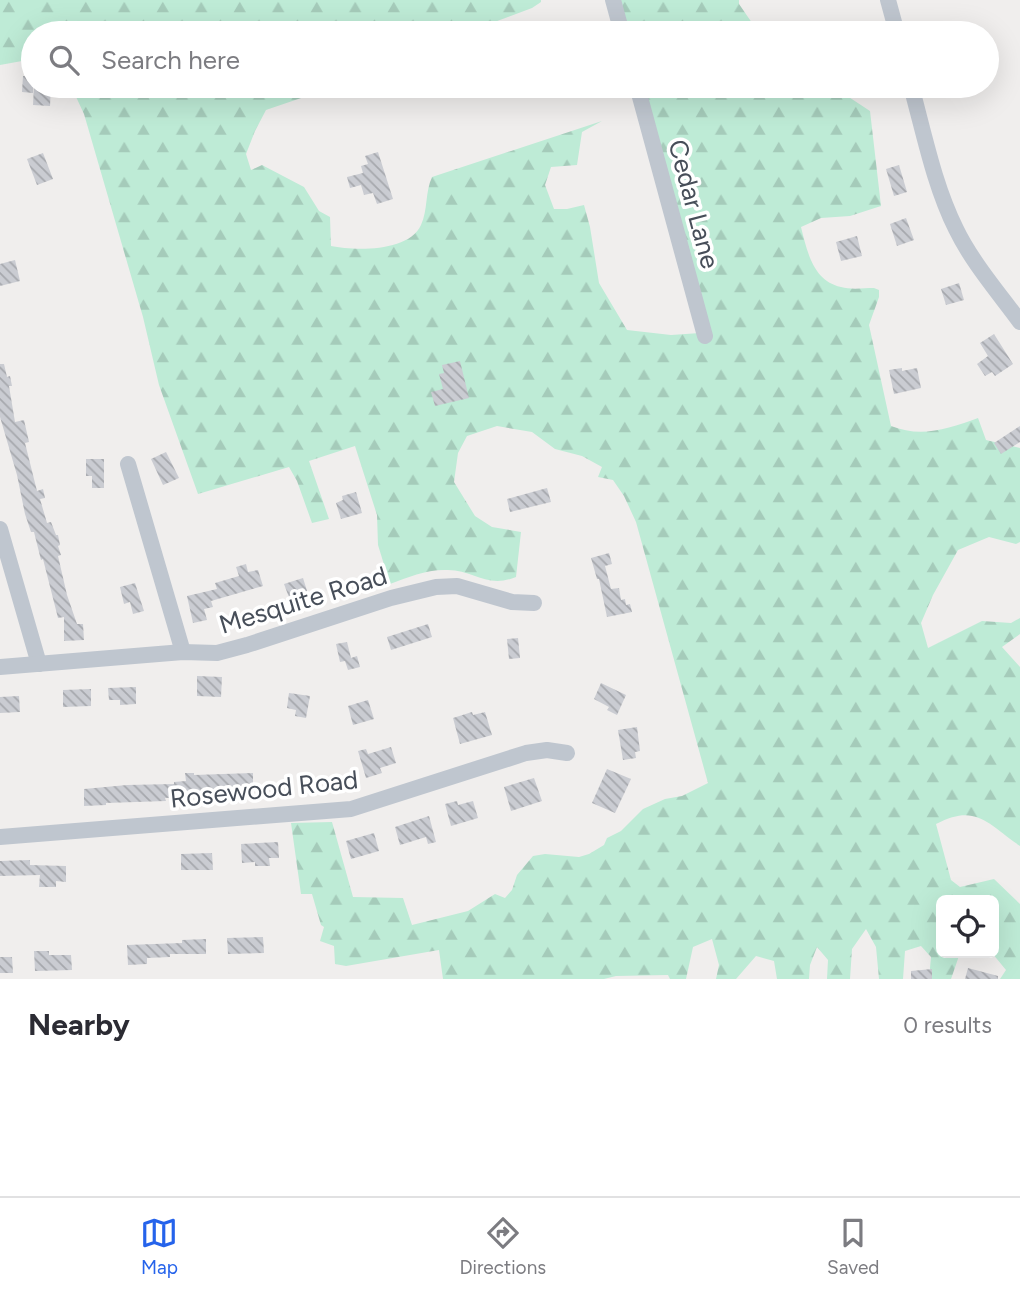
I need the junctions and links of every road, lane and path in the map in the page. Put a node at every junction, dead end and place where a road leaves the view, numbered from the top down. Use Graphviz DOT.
graph roads {
  1 [pos="613,0"];
  2 [pos="888,0"];
  3 [pos="619,21"];
  4 [pos="894,21"];
  5 [pos="640,98"];
  6 [pos="914,98"];
  7 [pos="1020,322"];
  8 [pos="705,336"];
  9 [pos="128,464"];
  10 [pos="0,529"];
  11 [pos="534,603"];
  12 [pos="183,652"];
  13 [pos="39,664"];
  14 [pos="0,667"];
  15 [pos="567,753"];
  16 [pos="0,837"];
  1 -- 3 [label="street"];
  2 -- 4 [label="street"];
  5 -- 8 [label="street, Cedar Lane"];
  6 -- 7 [label="street"];
  9 -- 12 [label="street"];
  10 -- 13 [label="street"];
  11 -- 12 [label="street, Mesquite Road"];
  12 -- 13 [label="street, Mesquite Road"];
  13 -- 14 [label="street, Mesquite Road"];
  15 -- 16 [label="street, Rosewood Road"];
}
